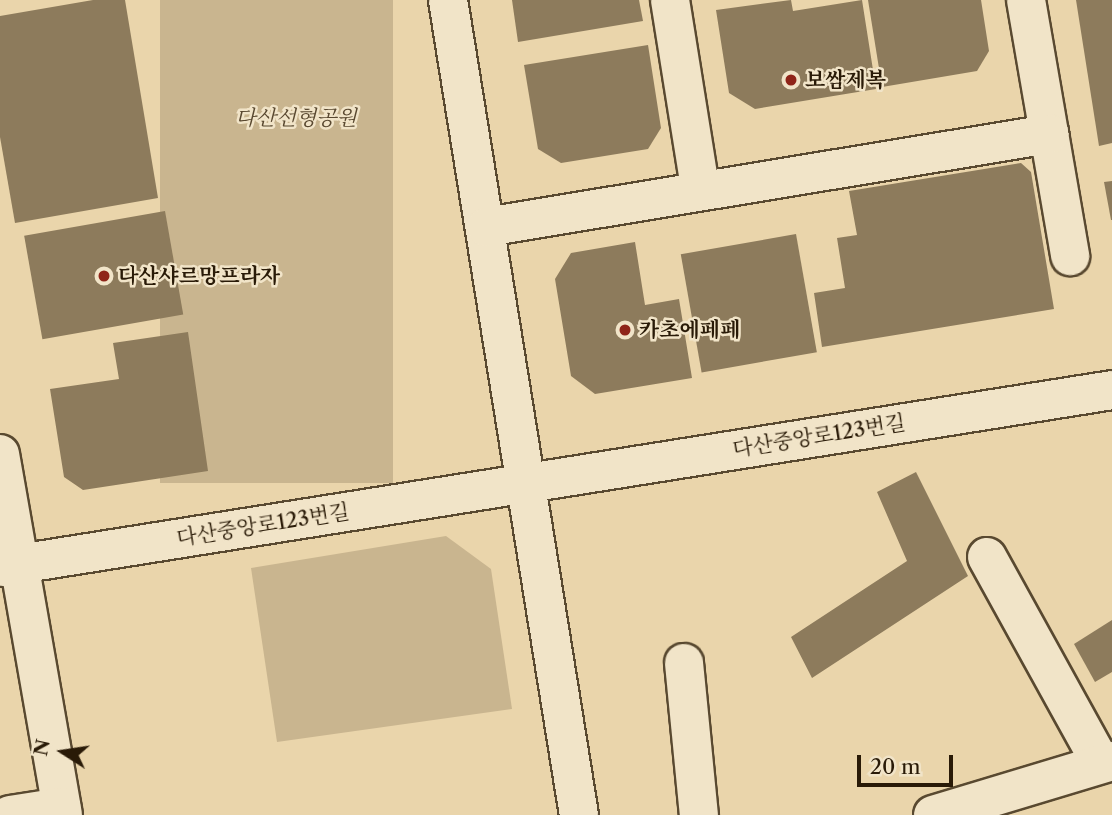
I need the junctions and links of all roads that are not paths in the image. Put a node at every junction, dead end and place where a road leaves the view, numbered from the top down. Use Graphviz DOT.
graph roads {
  1 [pos="448,0"];
  2 [pos="670,0"];
  3 [pos="1026,0"];
  4 [pos="1049,134"];
  5 [pos="700,187"];
  6 [pos="486,227"];
  7 [pos="1070,256"];
  8 [pos="1112,390"];
  9 [pos="0,454"];
  10 [pos="526,481"];
  11 [pos="987,557"];
  12 [pos="9,565"];
  13 [pos="684,663"];
  14 [pos="1105,761"];
  15 [pos="62,811"];
  16 [pos="10,815"];
  17 [pos="579,815"];
  18 [pos="699,815"];
  19 [pos="933,815"];
  1 -- 6 [label="street"];
  2 -- 5 [label="street"];
  3 -- 4 [label="street"];
  4 -- 5 [label="street"];
  4 -- 7 [label="street"];
  5 -- 6 [label="street"];
  6 -- 10 [label="street"];
  8 -- 10 [label="street, 다산중앙로123번길"];
  9 -- 12 [label="street"];
  10 -- 12 [label="street, 다산중앙로123번길"];
  10 -- 17 [label="street"];
  11 -- 14 [label="street"];
  12 -- 15 [label="street"];
  13 -- 18 [label="street"];
  14 -- 19 [label="street"];
  15 -- 16 [label="street"];
}
